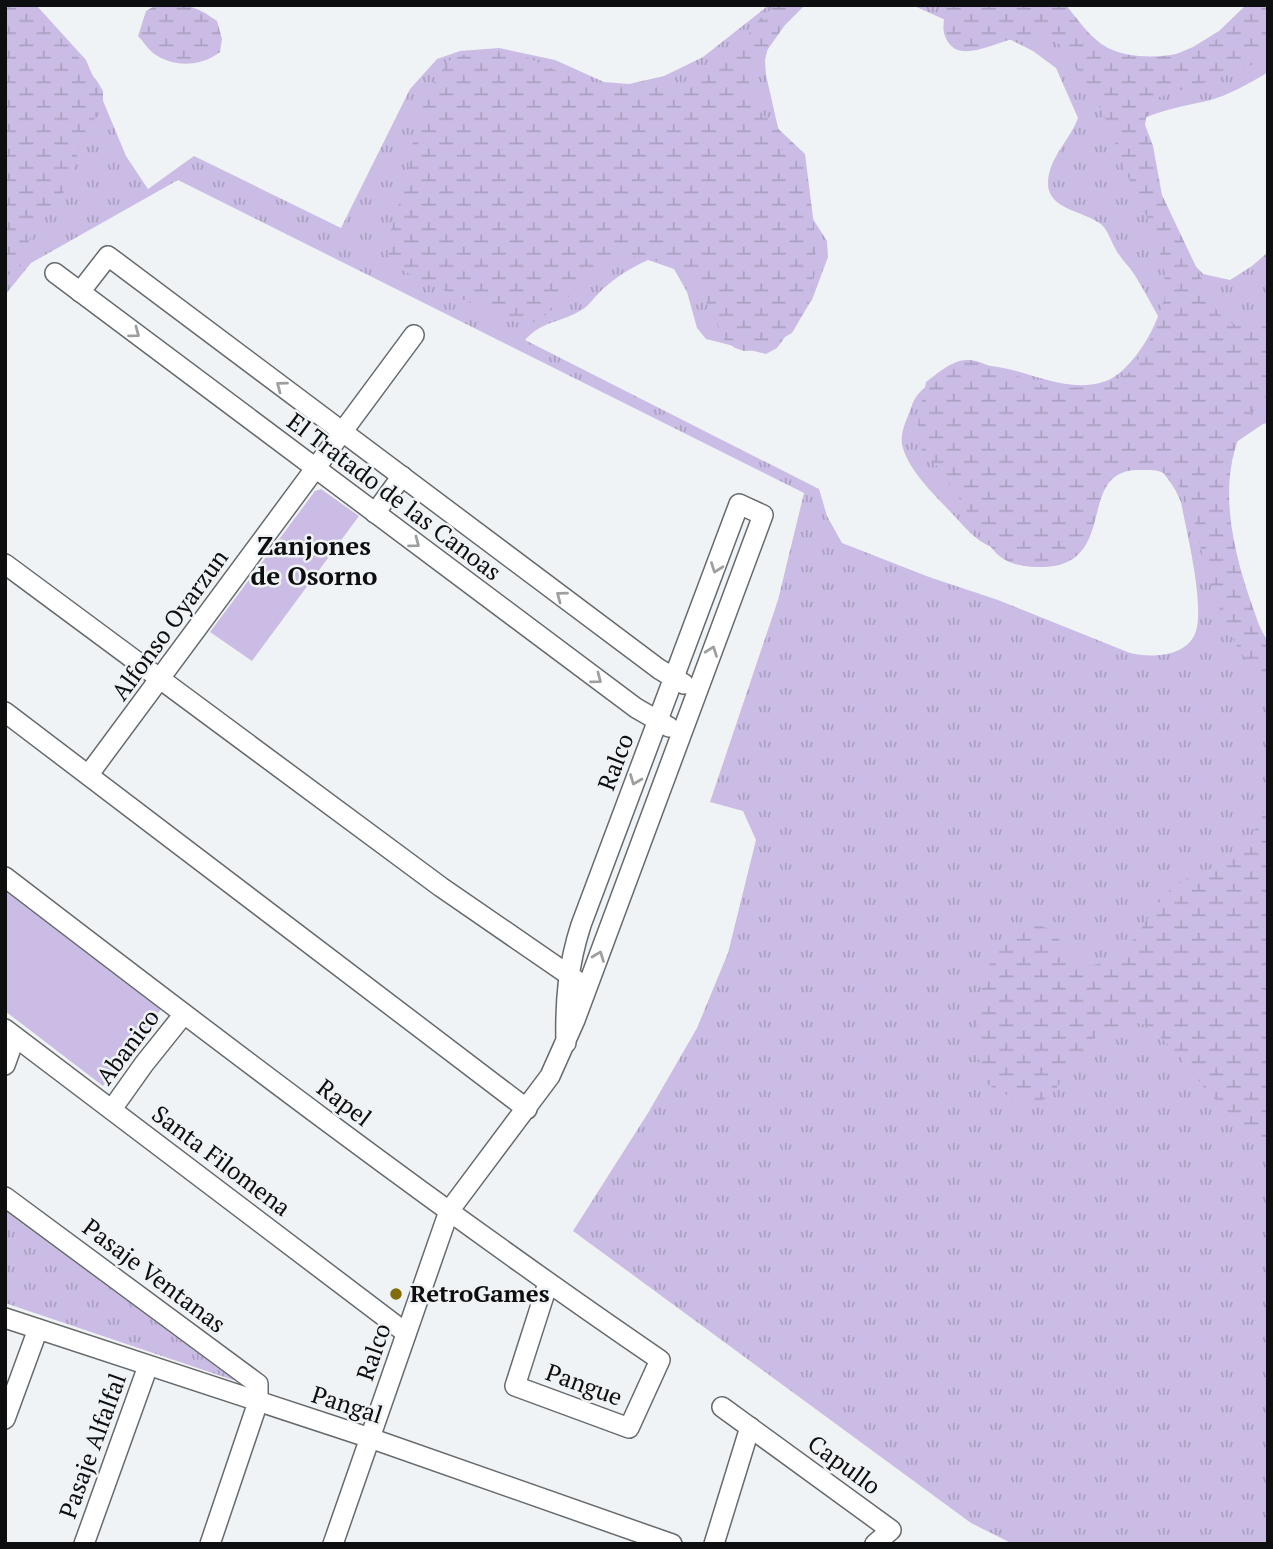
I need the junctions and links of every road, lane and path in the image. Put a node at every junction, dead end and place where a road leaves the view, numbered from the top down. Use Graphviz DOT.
graph roads {
  1 [pos="55,273"];
  2 [pos="80,292"];
  3 [pos="414,335"];
  4 [pos="342,432"];
  5 [pos="316,468"];
  6 [pos="402,476"];
  7 [pos="375,513"];
  8 [pos="5,564"];
  9 [pos="674,679"];
  10 [pos="160,680"];
  11 [pos="698,690"];
  12 [pos="5,712"];
  13 [pos="658,722"];
  14 [pos="682,733"];
  15 [pos="89,775"];
  16 [pos="5,877"];
  17 [pos="568,976"];
  18 [pos="587,986"];
  19 [pos="184,1014"];
  20 [pos="10,1033"];
  21 [pos="566,1043"];
  22 [pos="5,1065"];
  23 [pos="112,1109"];
  24 [pos="527,1109"];
  25 [pos="5,1197"];
  26 [pos="449,1211"];
  27 [pos="548,1283"];
  28 [pos="5,1318"];
  29 [pos="38,1329"];
  30 [pos="406,1333"];
  31 [pos="660,1360"];
  32 [pos="148,1366"];
  33 [pos="258,1402"];
  34 [pos="722,1407"];
  35 [pos="5,1419"];
  36 [pos="750,1427"];
  37 [pos="370,1438"];
  38 [pos="84,1544"];
  39 [pos="210,1544"];
  40 [pos="333,1544"];
  41 [pos="672,1544"];
  42 [pos="714,1544"];
  43 [pos="875,1544"];
  1 -- 2 [label="street, El Tratado de las Canoas"];
  4 -- 2 [label="street, El Tratado de las Canoas, one-way"];
  2 -- 5 [label="street, El Tratado de las Canoas, one-way"];
  3 -- 4 [label="street, Alfonso Oyarzun"];
  4 -- 5 [label="street, Alfonso Oyarzun"];
  4 -- 6 [label="street, El Tratado de las Canoas"];
  5 -- 7 [label="street, El Tratado de las Canoas"];
  5 -- 10 [label="street, Alfonso Oyarzun"];
  6 -- 7 [label="street"];
  9 -- 6 [label="street, El Tratado de las Canoas, one-way"];
  7 -- 13 [label="street, El Tratado de las Canoas, one-way"];
  8 -- 10 [label="street"];
  9 -- 11 [label="street, El Tratado de las Canoas"];
  11 -- 9 [label="street, Ralco, one-way"];
  9 -- 13 [label="street, Ralco"];
  10 -- 15 [label="street, Alfonso Oyarzun"];
  10 -- 17 [label="street"];
  11 -- 14 [label="street, Ralco"];
  12 -- 15 [label="street"];
  13 -- 14 [label="street, El Tratado de las Canoas"];
  13 -- 17 [label="street, Ralco, one-way"];
  18 -- 14 [label="street, Ralco, one-way"];
  15 -- 24 [label="street"];
  16 -- 19 [label="street, Rapel"];
  17 -- 18 [label="street"];
  17 -- 21 [label="street, Ralco"];
  18 -- 21 [label="street, Ralco"];
  19 -- 23 [label="street, Abanico"];
  19 -- 26 [label="street, Rapel"];
  20 -- 22 [label="street"];
  20 -- 23 [label="street, Santa Filomena"];
  21 -- 24 [label="street, Ralco"];
  23 -- 30 [label="street, Santa Filomena"];
  24 -- 26 [label="street, Ralco"];
  25 -- 33 [label="street, Pasaje Ventanas"];
  26 -- 27 [label="street, Rapel"];
  26 -- 30 [label="street, Ralco"];
  27 -- 31 [label="street, Rapel"];
  27 -- 31 [label="street, Pangue"];
  28 -- 29 [label="street, Pangal"];
  29 -- 32 [label="street, Pangal"];
  29 -- 35 [label="street"];
  30 -- 37 [label="street, Ralco"];
  32 -- 33 [label="street, Pangal"];
  32 -- 38 [label="street, Pasaje Alfalfal"];
  33 -- 37 [label="street, Pangal"];
  33 -- 39 [label="street"];
  34 -- 36 [label="street, Capullo"];
  36 -- 42 [label="street"];
  36 -- 43 [label="street, Capullo"];
  37 -- 40 [label="street, Ralco"];
  37 -- 41 [label="street, Pangal"];
}
